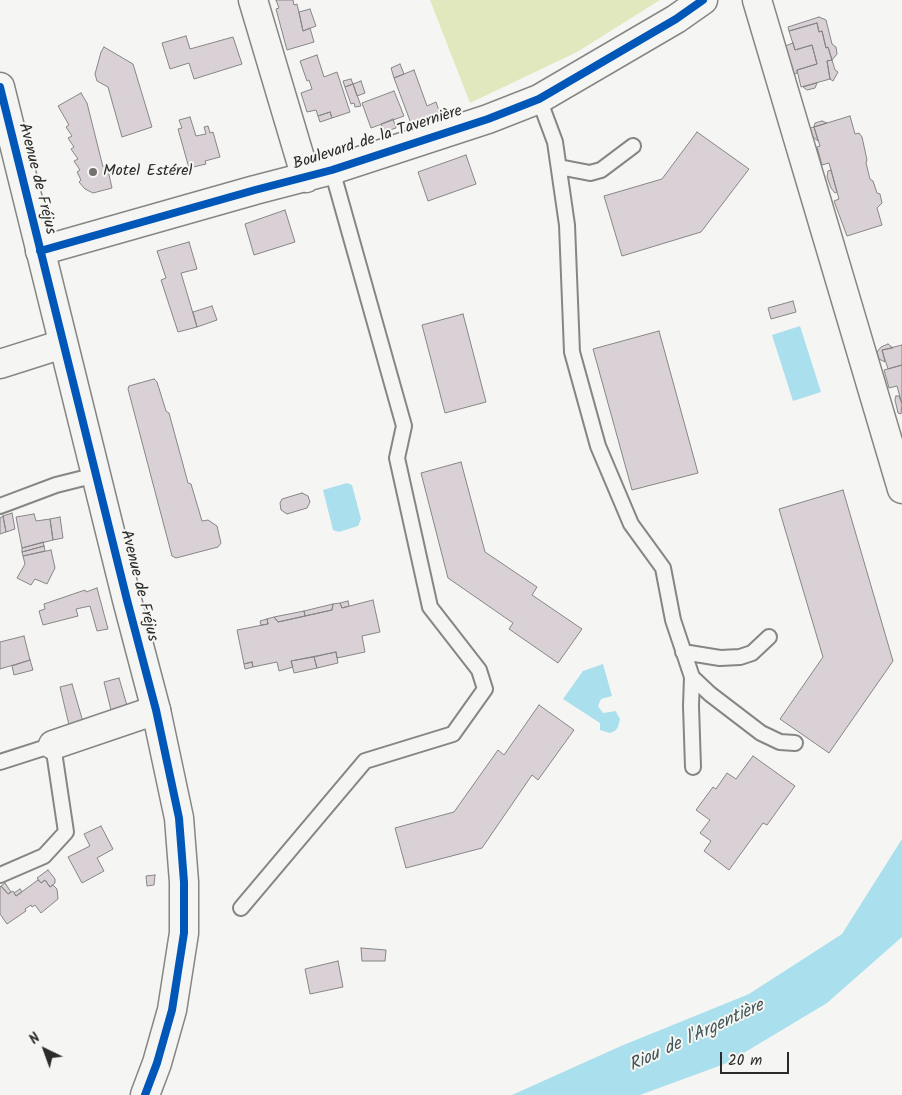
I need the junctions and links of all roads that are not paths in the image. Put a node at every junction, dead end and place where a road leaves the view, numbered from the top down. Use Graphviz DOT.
graph roads {
  1 [pos="253,0"];
  2 [pos="703,0"];
  3 [pos="758,0"];
  4 [pos="0,87"];
  5 [pos="539,98"];
  6 [pos="633,146"];
  7 [pos="559,167"];
  8 [pos="332,170"];
  9 [pos="306,178"];
  10 [pos="40,251"];
  11 [pos="63,344"];
  12 [pos="0,364"];
  13 [pos="96,475"];
  14 [pos="902,489"];
  15 [pos="0,506"];
  16 [pos="769,636"];
  17 [pos="683,652"];
  18 [pos="692,677"];
  19 [pos="156,710"];
  20 [pos="795,743"];
  21 [pos="52,745"];
  22 [pos="0,762"];
  23 [pos="694,766"];
  24 [pos="0,874"];
  25 [pos="241,908"];
  26 [pos="145,1095"];
  1 -- 9 [label="street"];
  2 -- 5 [label="street, Boulevard de la Tavernière"];
  3 -- 14 [label="street"];
  4 -- 10 [label="street, Avenue de Fréjus"];
  5 -- 7 [label="lane"];
  5 -- 8 [label="street, Boulevard de la Tavernière"];
  6 -- 7 [label="lane"];
  7 -- 17 [label="lane"];
  8 -- 9 [label="street, Boulevard de la Tavernière"];
  8 -- 25 [label="lane"];
  9 -- 10 [label="street, Boulevard de la Tavernière"];
  10 -- 11 [label="street, Avenue de Fréjus"];
  11 -- 12 [label="street"];
  11 -- 13 [label="street, Avenue de Fréjus"];
  13 -- 15 [label="lane"];
  13 -- 19 [label="street, Avenue de Fréjus"];
  16 -- 17 [label="lane"];
  17 -- 18 [label="lane"];
  18 -- 20 [label="lane"];
  18 -- 23 [label="lane"];
  19 -- 21 [label="street"];
  19 -- 26 [label="street, Avenue de Fréjus"];
  21 -- 22 [label="lane"];
  21 -- 24 [label="lane"];
}
